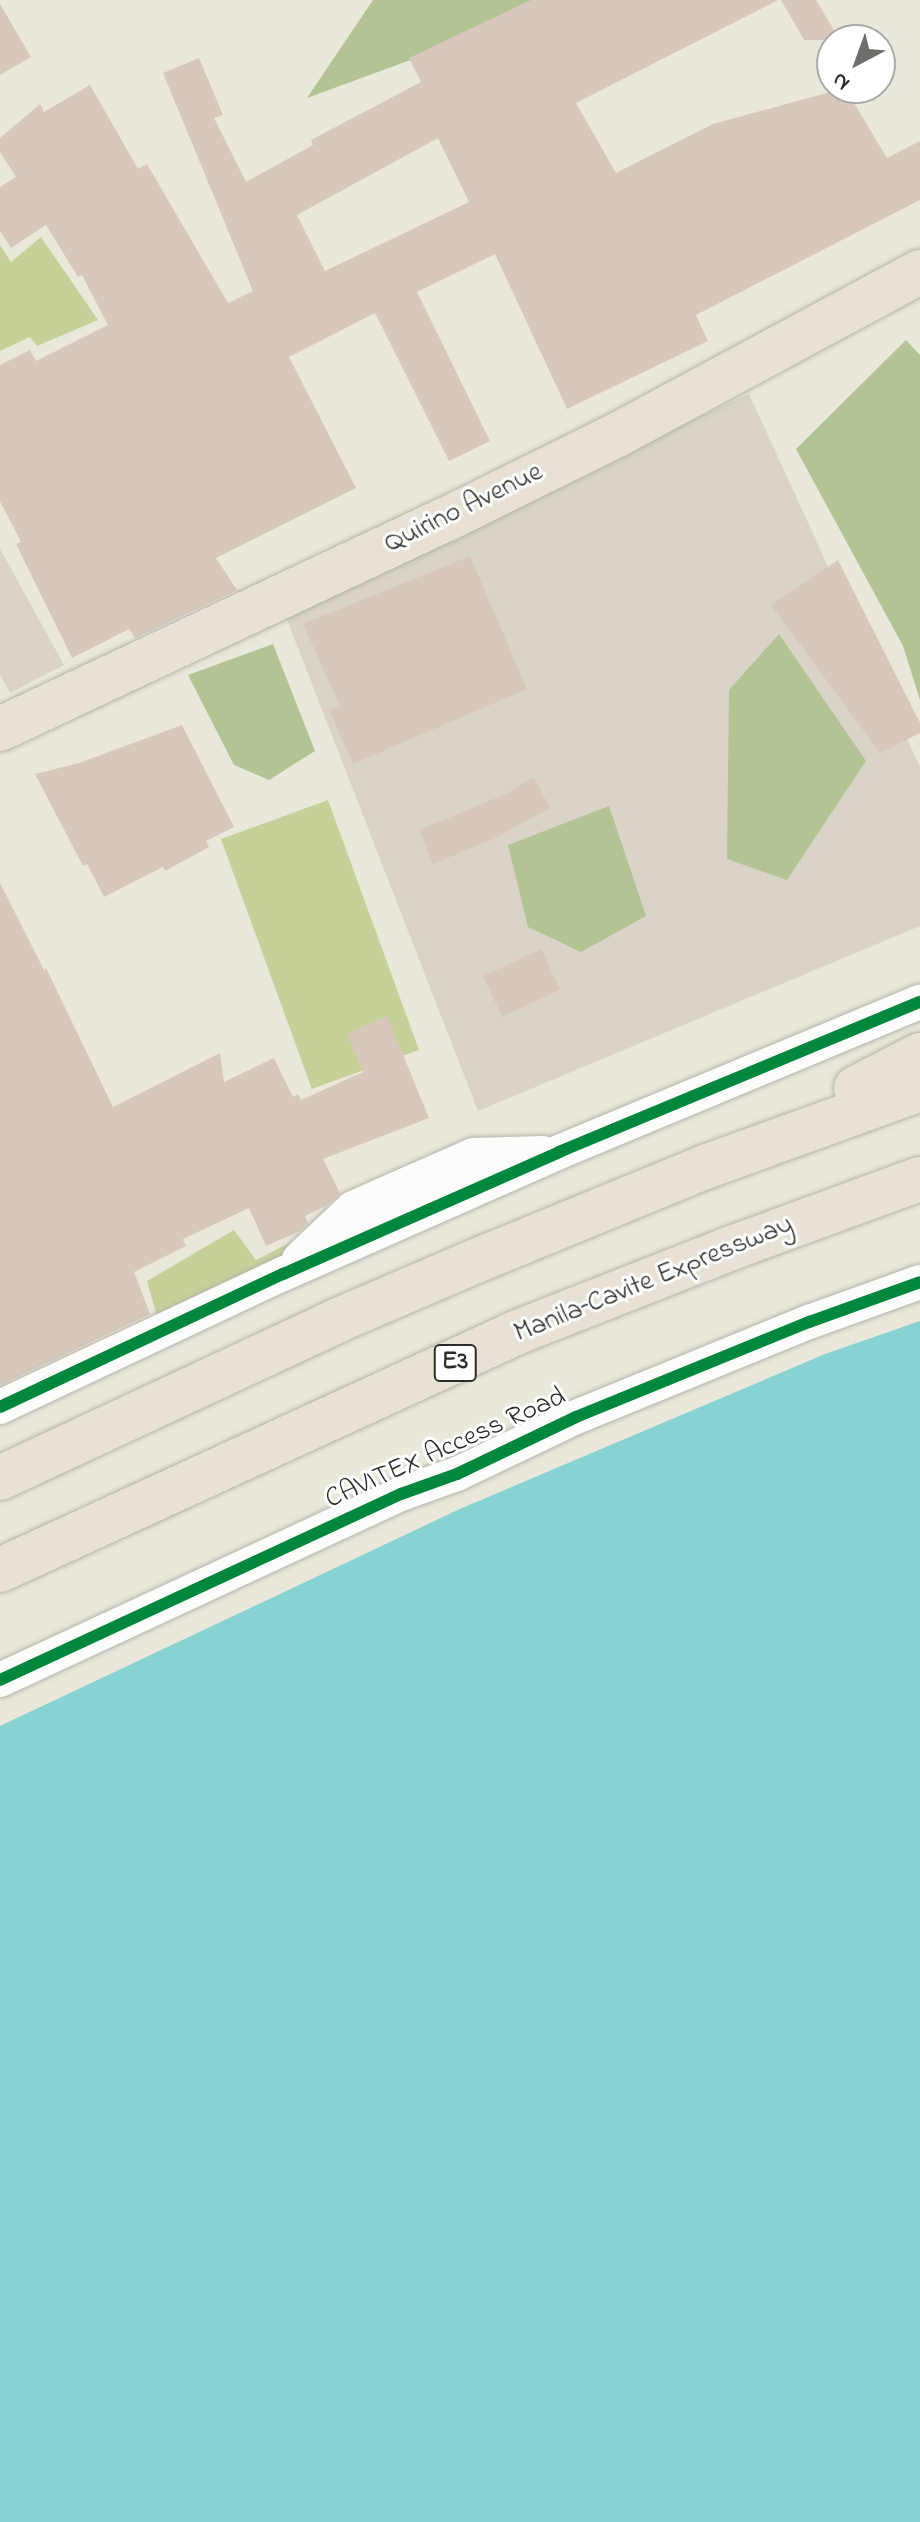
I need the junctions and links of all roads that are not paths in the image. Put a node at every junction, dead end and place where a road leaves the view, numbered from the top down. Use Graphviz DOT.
graph roads {
  1 [pos="920,272"];
  2 [pos="0,729"];
  3 [pos="920,1002"];
  4 [pos="920,1055"];
  5 [pos="920,1089"];
  6 [pos="705,1167"];
  7 [pos="920,1179"];
  8 [pos="920,1282"];
  9 [pos="0,1407"];
  10 [pos="0,1478"];
  11 [pos="0,1570"];
  12 [pos="0,1680"];
  1 -- 2 [label="main road, Quirino Avenue"];
  3 -- 9 [label="street"];
  4 -- 6 [label="main road"];
  5 -- 6 [label="main road"];
  6 -- 10 [label="main road"];
  7 -- 11 [label="main road, Manila–Cavite Expressway / E3"];
  8 -- 12 [label="street, CAVITEX Access Road"];
}
